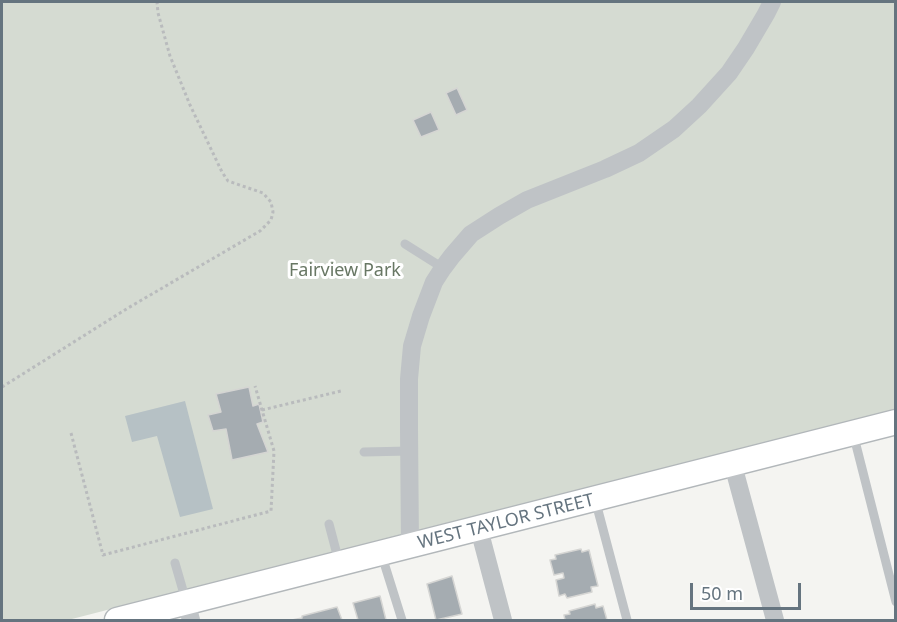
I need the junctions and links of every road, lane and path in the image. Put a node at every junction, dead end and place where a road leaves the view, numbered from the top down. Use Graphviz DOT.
graph roads {
  1 [pos="158,2"];
  2 [pos="772,2"];
  3 [pos="405,244"];
  4 [pos="443,268"];
  5 [pos="255,386"];
  6 [pos="2,387"];
  7 [pos="342,391"];
  8 [pos="261,410"];
  9 [pos="896,422"];
  10 [pos="71,433"];
  11 [pos="853,433"];
  12 [pos="364,452"];
  13 [pos="409,452"];
  14 [pos="734,465"];
  15 [pos="595,499"];
  16 [pos="329,524"];
  17 [pos="479,529"];
  18 [pos="410,546"];
  19 [pos="381,553"];
  20 [pos="175,563"];
  21 [pos="339,563"];
  22 [pos="896,602"];
  23 [pos="188,611"];
  24 [pos="117,621"];
  25 [pos="402,621"];
  26 [pos="503,621"];
  27 [pos="627,621"];
  28 [pos="775,621"];
  1 -- 6 [label="path"];
  2 -- 4 [label="street"];
  3 -- 4 [label="lane"];
  4 -- 13 [label="street"];
  5 -- 8 [label="path"];
  7 -- 8 [label="path"];
  8 -- 10 [label="path"];
  9 -- 11 [label="main road, WEST TAYLOR STREET"];
  11 -- 14 [label="main road, WEST TAYLOR STREET"];
  11 -- 22 [label="lane"];
  12 -- 13 [label="lane"];
  13 -- 18 [label="street"];
  14 -- 15 [label="main road, WEST TAYLOR STREET"];
  14 -- 28 [label="street"];
  15 -- 17 [label="main road, WEST TAYLOR STREET"];
  15 -- 27 [label="lane"];
  16 -- 21 [label="lane"];
  17 -- 18 [label="main road, WEST TAYLOR STREET"];
  17 -- 26 [label="street"];
  18 -- 19 [label="main road, WEST TAYLOR STREET"];
  19 -- 21 [label="main road, WEST TAYLOR STREET"];
  19 -- 25 [label="lane"];
  20 -- 23 [label="lane"];
  21 -- 23 [label="main road, WEST TAYLOR STREET"];
  23 -- 24 [label="main road, WEST TAYLOR STREET"];
}
